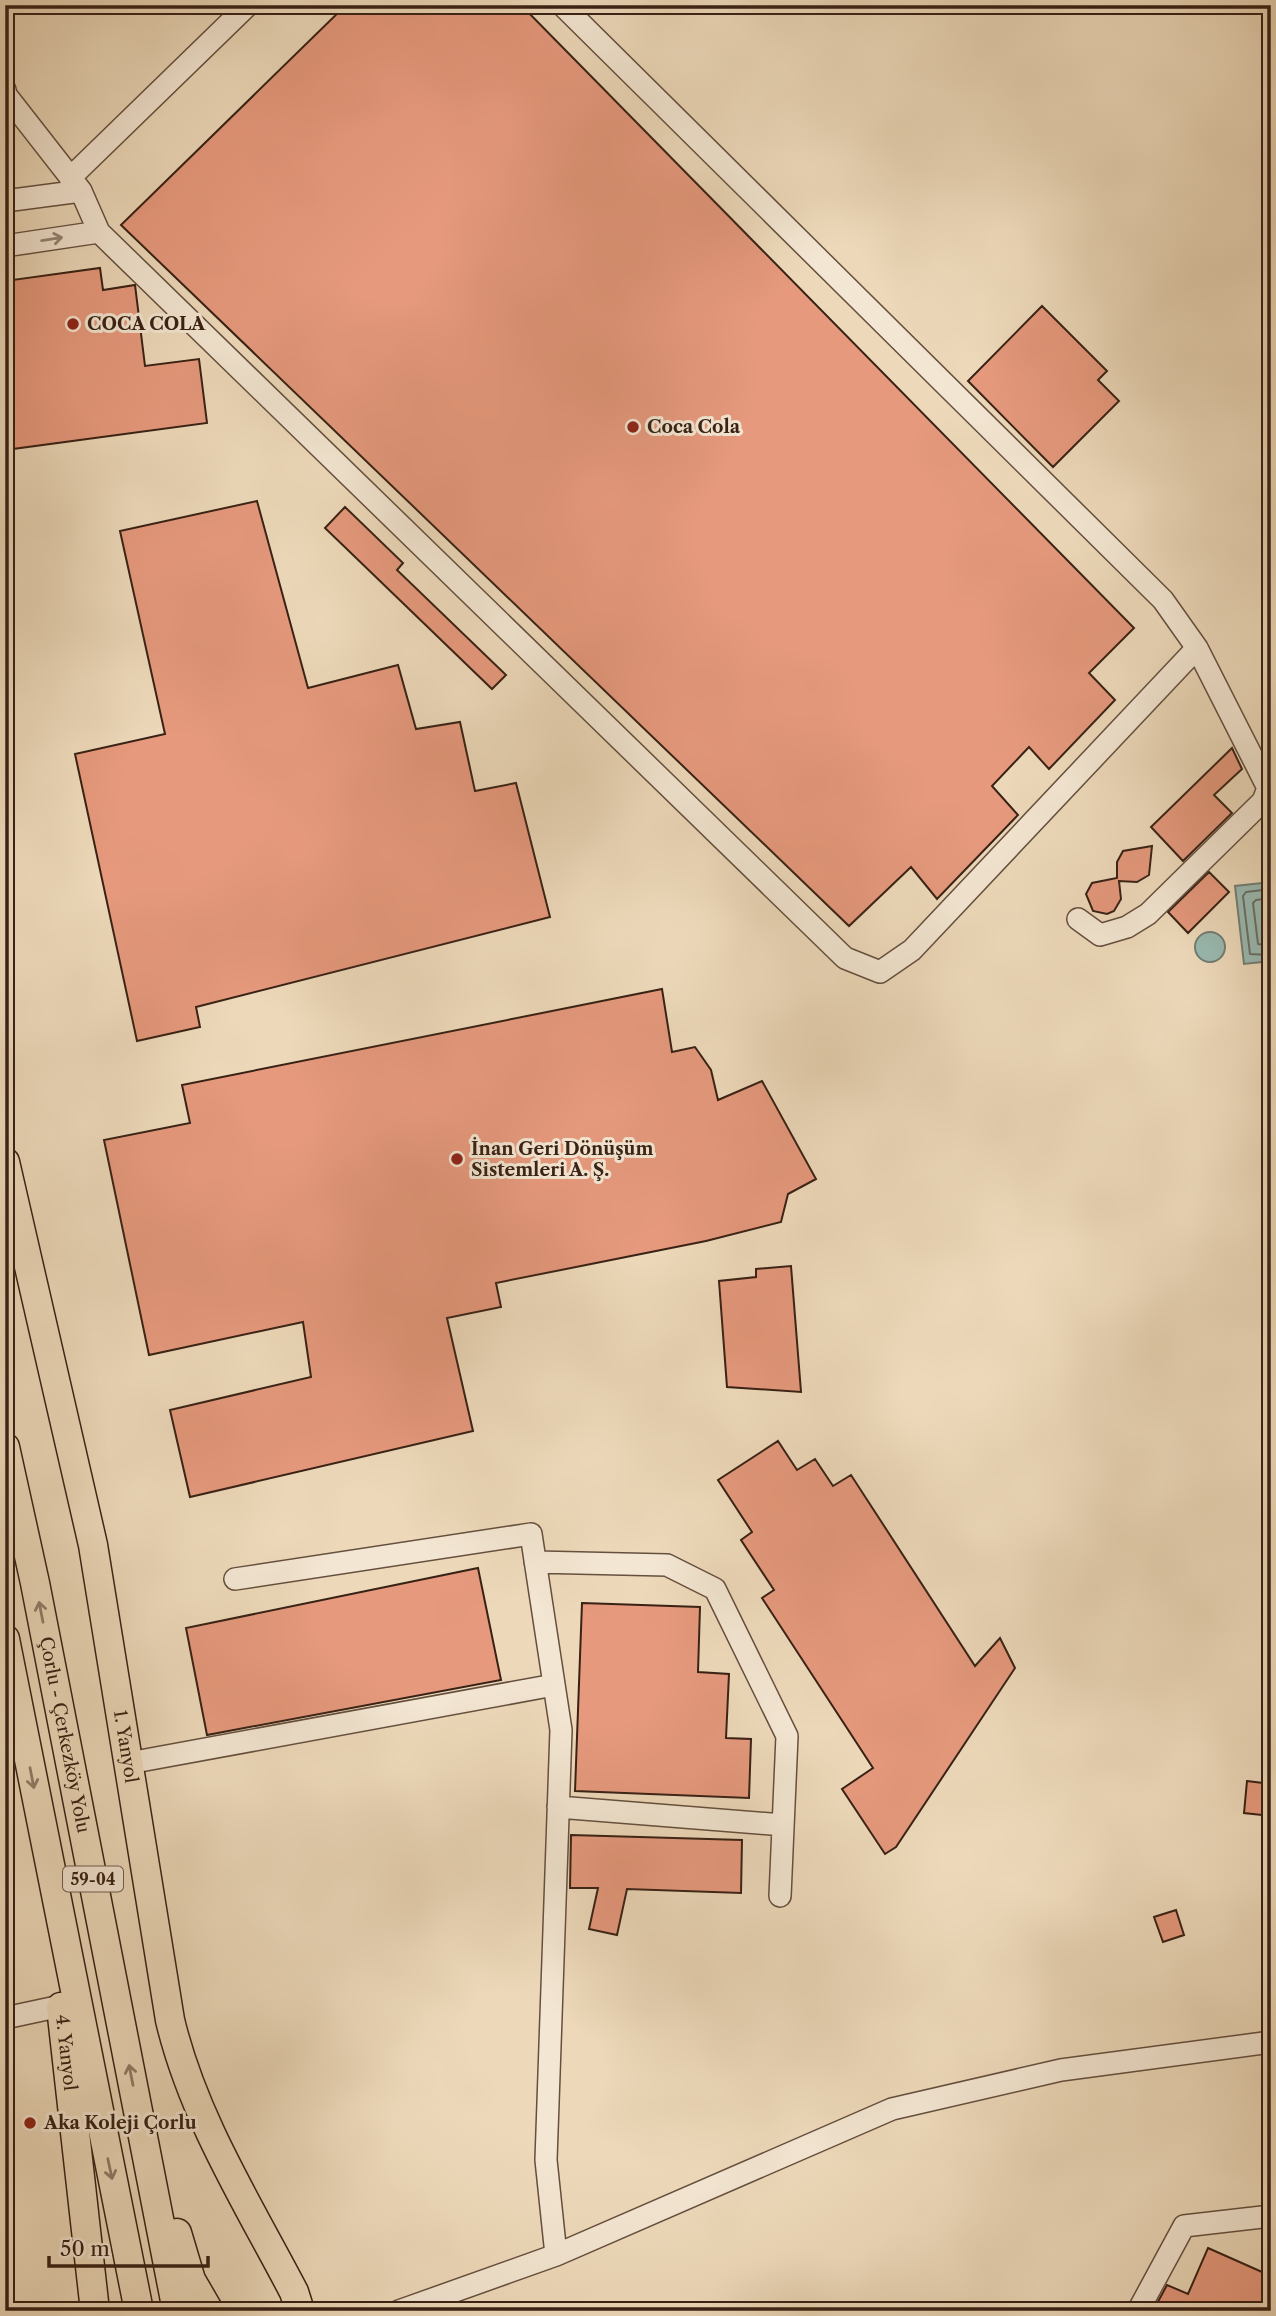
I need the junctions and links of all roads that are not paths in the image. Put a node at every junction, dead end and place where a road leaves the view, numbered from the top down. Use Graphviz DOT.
graph roads {
  1 [pos="248,5"];
  2 [pos="562,5"];
  3 [pos="5,90"];
  4 [pos="75,184"];
  5 [pos="5,201"];
  6 [pos="99,232"];
  7 [pos="5,246"];
  8 [pos="1197,648"];
  9 [pos="1078,919"];
  10 [pos="5,1162"];
  11 [pos="5,1447"];
  12 [pos="535,1562"];
  13 [pos="235,1579"];
  14 [pos="5,1639"];
  15 [pos="554,1685"];
  16 [pos="11,1695"];
  17 [pos="129,1763"];
  18 [pos="558,1807"];
  19 [pos="783,1825"];
  20 [pos="780,1896"];
  21 [pos="59,1917"];
  22 [pos="61,2006"];
  23 [pos="5,2018"];
  24 [pos="1271,2042"];
  25 [pos="148,2170"];
  26 [pos="1271,2216"];
  27 [pos="556,2255"];
  28 [pos="95,2311"];
  29 [pos="139,2311"];
  30 [pos="177,2311"];
  31 [pos="209,2311"];
  32 [pos="300,2311"];
  33 [pos="399,2311"];
  34 [pos="1138,2311"];
  1 -- 4 [label="street"];
  2 -- 8 [label="street"];
  3 -- 4 [label="street"];
  4 -- 5 [label="street"];
  4 -- 6 [label="street"];
  7 -- 6 [label="street, one-way"];
  6 -- 8 [label="street"];
  8 -- 9 [label="street"];
  10 -- 17 [label="main road, 1. Yanyol"];
  25 -- 11 [label="main road, Çorlu - Çerkezköy Yolu / 59-04, one-way"];
  12 -- 13 [label="street"];
  12 -- 15 [label="street"];
  12 -- 19 [label="street"];
  14 -- 16 [label="main road, 59-04"];
  15 -- 17 [label="street"];
  15 -- 18 [label="street"];
  16 -- 21 [label="main road, 59-04, one-way"];
  17 -- 32 [label="main road, 1. Yanyol"];
  18 -- 19 [label="street"];
  18 -- 27 [label="street"];
  19 -- 20 [label="street"];
  21 -- 22 [label="main road, 4. Yanyol"];
  21 -- 29 [label="main road, 59-04, one-way"];
  22 -- 23 [label="street"];
  22 -- 28 [label="main road, 4. Yanyol"];
  24 -- 27 [label="street"];
  25 -- 30 [label="main road, Çorlu - Çerkezköy Yolu / 59-04"];
  25 -- 31 [label="main road"];
  26 -- 34 [label="street"];
  27 -- 33 [label="street"];
}
